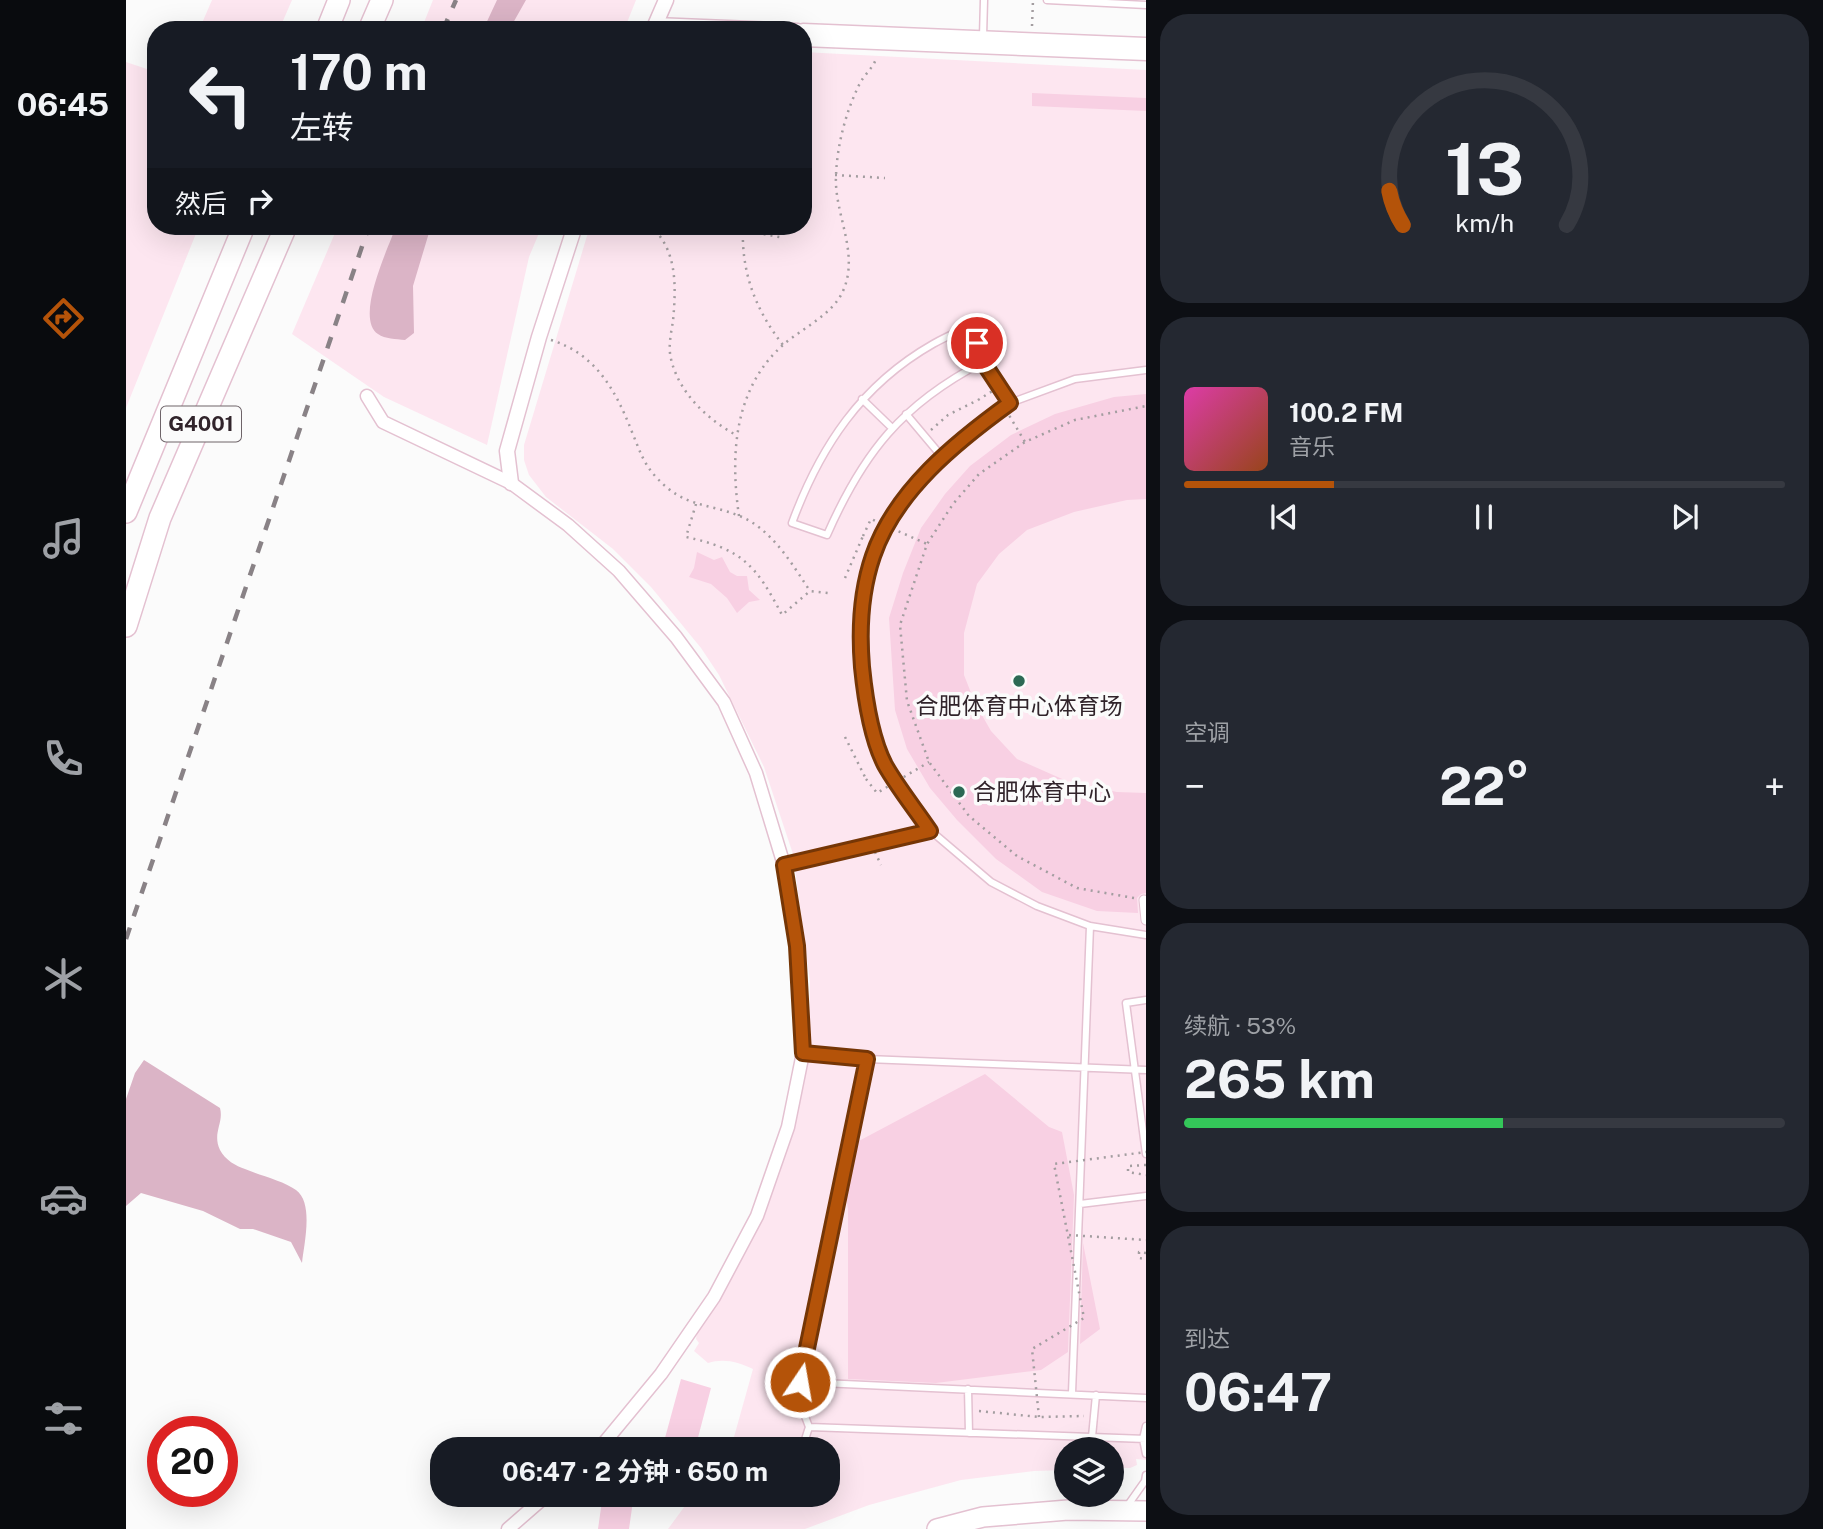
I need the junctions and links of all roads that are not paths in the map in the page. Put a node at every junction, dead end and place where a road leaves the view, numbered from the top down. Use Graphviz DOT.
graph roads {
  1 [pos="339,0"];
  2 [pos="382,0"];
  3 [pos="666,0"];
  4 [pos="984,0"];
  5 [pos="1046,0"];
  6 [pos="1146,5"];
  7 [pos="331,21"];
  8 [pos="373,21"];
  9 [pos="657,21"];
  10 [pos="812,30"];
  11 [pos="983,37"];
  12 [pos="812,40"];
  13 [pos="1146,44"];
  14 [pos="1146,54"];
  15 [pos="240,235"];
  16 [pos="282,235"];
  17 [pos="572,235"];
  18 [pos="983,362"];
  19 [pos="1146,370"];
  20 [pos="367,396"];
  21 [pos="862,399"];
  22 [pos="1010,403"];
  23 [pos="906,414"];
  24 [pos="891,427"];
  25 [pos="943,458"];
  26 [pos="511,483"];
  27 [pos="126,512"];
  28 [pos="126,626"];
  29 [pos="930,831"];
  30 [pos="784,865"];
  31 [pos="1144,900"];
  32 [pos="1146,920"];
  33 [pos="1090,926"];
  34 [pos="1146,935"];
  35 [pos="1146,1000"];
  36 [pos="803,1053"];
  37 [pos="867,1059"];
  38 [pos="1085,1069"];
  39 [pos="1134,1070"];
  40 [pos="1146,1070"];
  41 [pos="1146,1153"];
  42 [pos="1146,1196"];
  43 [pos="1080,1204"];
  44 [pos="800,1382"];
  45 [pos="968,1389"];
  46 [pos="1072,1393"];
  47 [pos="1096,1395"];
  48 [pos="1146,1399"];
  49 [pos="1146,1426"];
  50 [pos="809,1427"];
  51 [pos="969,1433"];
  52 [pos="609,1437"];
  53 [pos="806,1437"];
  54 [pos="1092,1437"];
  55 [pos="1124,1438"];
  56 [pos="1145,1439"];
  57 [pos="1146,1454"];
  58 [pos="1146,1475"];
  59 [pos="533,1507"];
  60 [pos="1124,1510"];
  61 [pos="1146,1511"];
  62 [pos="508,1529"];
  63 [pos="937,1529"];
  1 -- 7 [label="highway"];
  2 -- 8 [label="highway"];
  3 -- 9 [label="street"];
  4 -- 11 [label="lane"];
  5 -- 6 [label="lane"];
  10 -- 11 [label="street"];
  11 -- 13 [label="street"];
  12 -- 14 [label="street"];
  15 -- 27 [label="highway, G4001"];
  16 -- 28 [label="highway, G4001"];
  17 -- 26 [label="street"];
  18 -- 21 [label="lane"];
  18 -- 22 [label="lane"];
  18 -- 23 [label="lane"];
  19 -- 22 [label="lane"];
  20 -- 26 [label="street"];
  21 -- 24 [label="lane"];
  21 -- 24 [label="lane"];
  22 -- 25 [label="lane"];
  23 -- 24 [label="lane"];
  23 -- 25 [label="lane"];
  25 -- 29 [label="lane"];
  26 -- 30 [label="street"];
  29 -- 30 [label="lane"];
  29 -- 33 [label="lane"];
  30 -- 36 [label="street"];
  31 -- 32 [label="street"];
  33 -- 34 [label="lane"];
  33 -- 38 [label="lane"];
  35 -- 39 [label="lane"];
  36 -- 37 [label="lane"];
  36 -- 52 [label="street"];
  37 -- 38 [label="lane"];
  37 -- 44 [label="lane"];
  38 -- 39 [label="lane"];
  38 -- 43 [label="lane"];
  39 -- 40 [label="lane"];
  39 -- 41 [label="lane"];
  42 -- 43 [label="lane"];
  43 -- 46 [label="lane"];
  44 -- 45 [label="lane"];
  44 -- 50 [label="lane"];
  45 -- 46 [label="lane"];
  45 -- 51 [label="lane"];
  46 -- 47 [label="lane"];
  47 -- 48 [label="lane"];
  47 -- 54 [label="lane"];
  49 -- 56 [label="lane"];
  50 -- 51 [label="lane"];
  50 -- 53 [label="lane"];
  51 -- 54 [label="lane"];
  55 -- 56 [label="lane"];
  56 -- 57 [label="lane"];
  58 -- 60 [label="lane"];
  59 -- 62 [label="street"];
  60 -- 61 [label="main road"];
  60 -- 63 [label="main road"];
}
